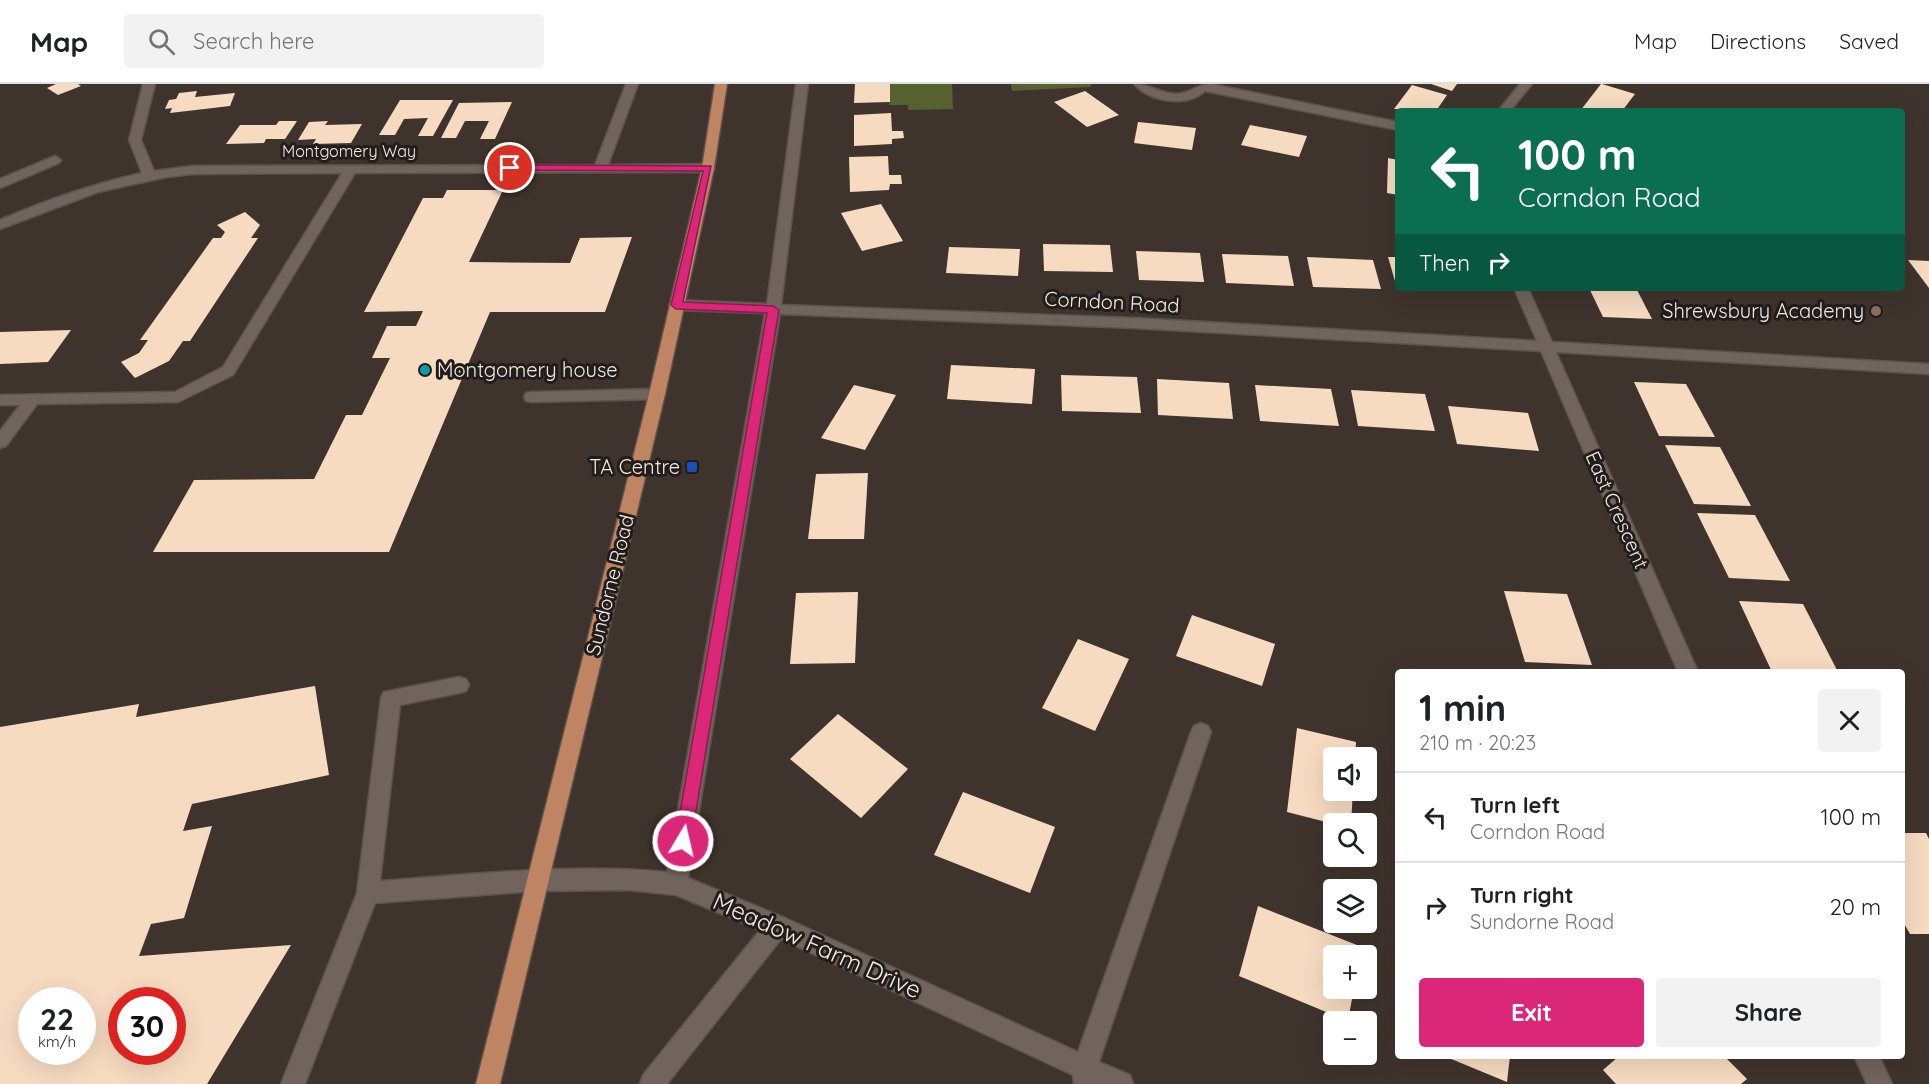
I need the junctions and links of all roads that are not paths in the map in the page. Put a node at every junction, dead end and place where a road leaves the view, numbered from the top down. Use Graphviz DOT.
graph roads {
  1 [pos="149,84"];
  2 [pos="632,84"];
  3 [pos="721,84"];
  4 [pos="802,84"];
  5 [pos="1140,84"];
  6 [pos="1526,84"];
  7 [pos="1204,85"];
  8 [pos="1506,108"];
  9 [pos="1395,125"];
  10 [pos="16,160"];
  11 [pos="55,160"];
  12 [pos="352,168"];
  13 [pos="600,168"];
  14 [pos="708,168"];
  15 [pos="34,170"];
  16 [pos="149,174"];
  17 [pos="0,184"];
  18 [pos="0,225"];
  19 [pos="1522,291"];
  20 [pos="676,305"];
  21 [pos="773,310"];
  22 [pos="1546,348"];
  23 [pos="1929,369"];
  24 [pos="657,394"];
  25 [pos="532,397"];
  26 [pos="33,399"];
  27 [pos="0,400"];
  28 [pos="0,442"];
  29 [pos="1687,669"];
  30 [pos="459,685"];
  31 [pos="1201,732"];
  32 [pos="536,880"];
  33 [pos="676,884"];
  34 [pos="368,893"];
  35 [pos="777,926"];
  36 [pos="1868,1059"];
  37 [pos="1086,1076"];
  38 [pos="293,1084"];
  39 [pos="488,1084"];
  40 [pos="652,1084"];
  41 [pos="1121,1084"];
  42 [pos="1880,1084"];
  1 -- 16 [label="street"];
  2 -- 13 [label="street"];
  3 -- 14 [label="main road, Sundorne Road"];
  4 -- 21 [label="street"];
  5 -- 7 [label="street"];
  6 -- 8 [label="street"];
  7 -- 9 [label="street"];
  10 -- 15 [label="street"];
  11 -- 15 [label="street"];
  12 -- 13 [label="street, Montgomery Way"];
  12 -- 16 [label="street, Montgomery Way"];
  12 -- 26 [label="street"];
  13 -- 14 [label="street, Montgomery Way"];
  14 -- 20 [label="main road, Sundorne Road"];
  15 -- 17 [label="street"];
  16 -- 18 [label="street, Montgomery Way"];
  19 -- 22 [label="street, East Crescent"];
  20 -- 21 [label="street, Corndon Road"];
  20 -- 24 [label="main road, Sundorne Road"];
  21 -- 22 [label="street, Corndon Road"];
  21 -- 33 [label="street"];
  22 -- 23 [label="street, Corndon Road"];
  22 -- 29 [label="street, East Crescent"];
  24 -- 25 [label="street"];
  24 -- 32 [label="main road, Sundorne Road"];
  26 -- 27 [label="street"];
  26 -- 28 [label="street"];
  30 -- 34 [label="street"];
  31 -- 37 [label="street"];
  32 -- 33 [label="street, Meadow Farm Drive"];
  32 -- 34 [label="street, Meadow Farm Drive"];
  32 -- 39 [label="main road, Sundorne Road"];
  33 -- 35 [label="street, Meadow Farm Drive"];
  34 -- 38 [label="street"];
  35 -- 37 [label="street, Meadow Farm Drive"];
  35 -- 40 [label="street"];
  36 -- 42 [label="street"];
  37 -- 41 [label="street, Meadow Farm Drive"];
}
